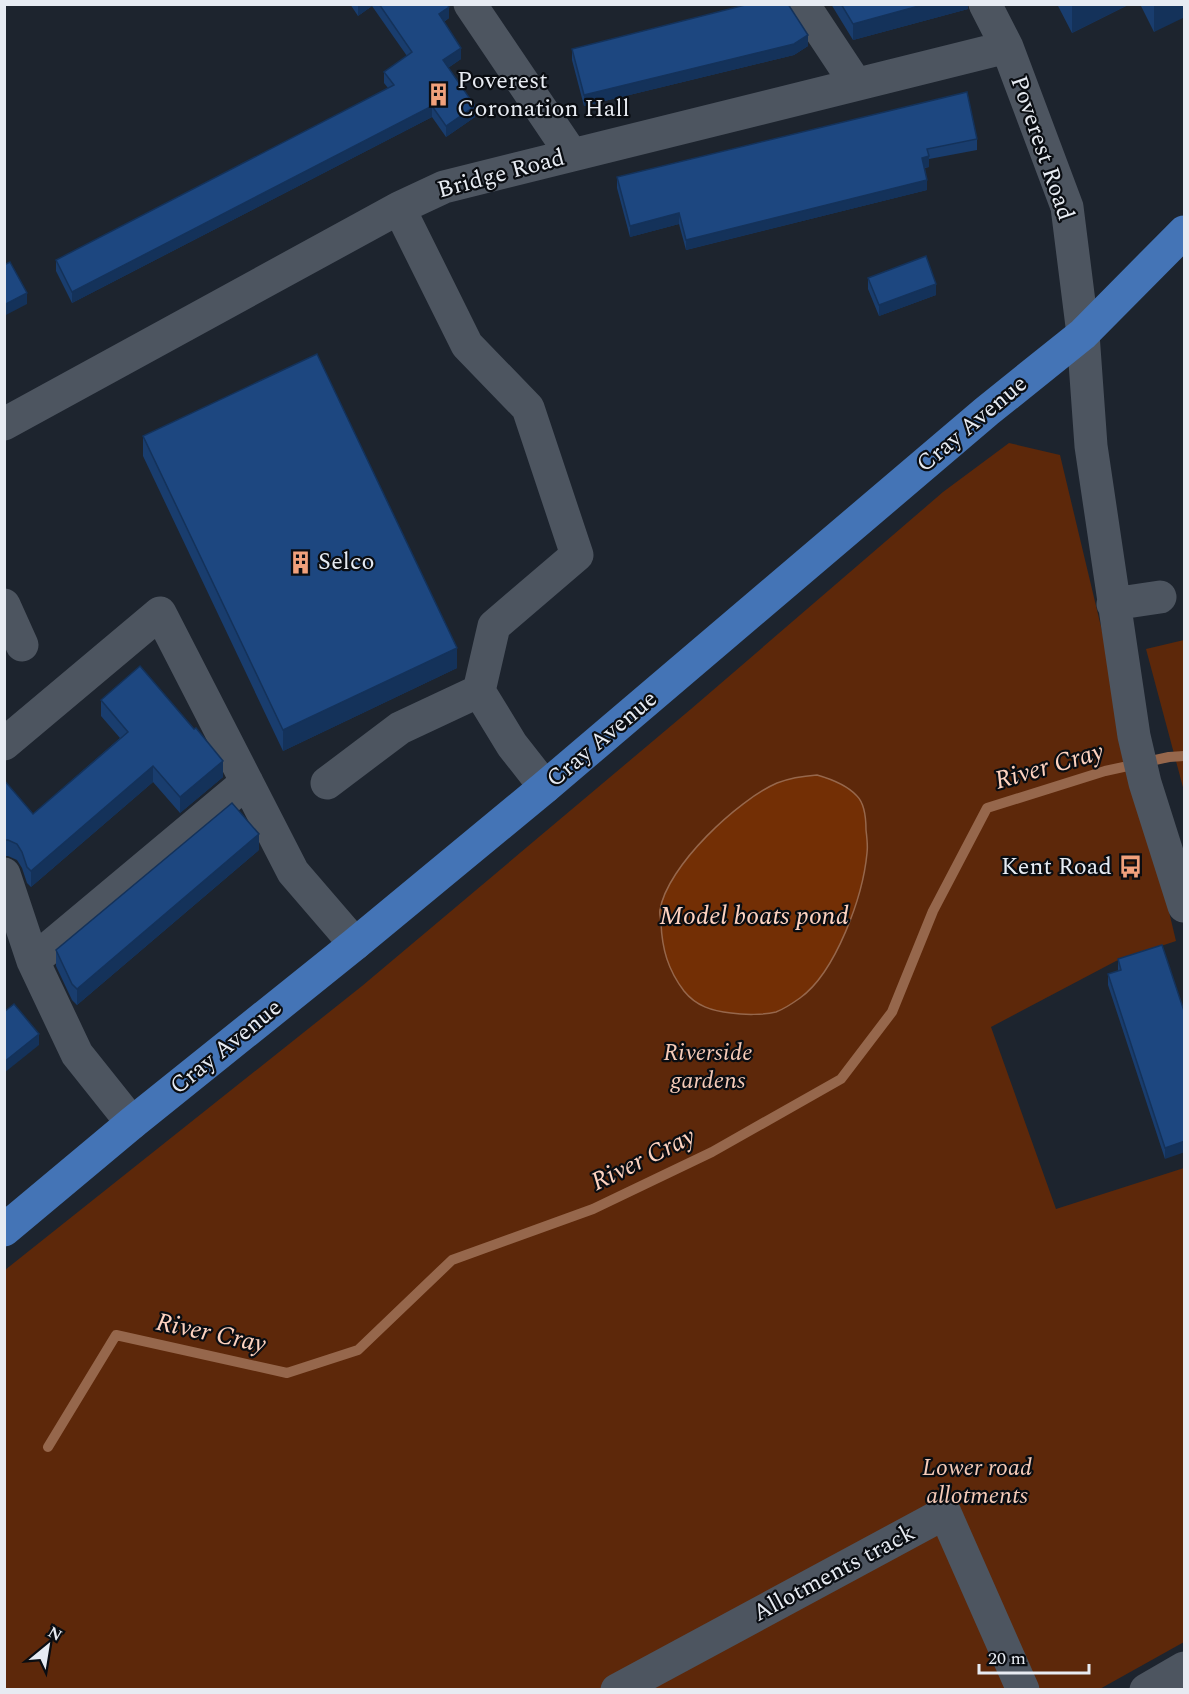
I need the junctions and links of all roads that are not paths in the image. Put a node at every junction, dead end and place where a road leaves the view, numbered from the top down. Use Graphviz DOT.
graph roads {
  1 [pos="471,4"];
  2 [pos="803,4"];
  3 [pos="985,4"];
  4 [pos="1007,47"];
  5 [pos="856,84"];
  6 [pos="572,155"];
  7 [pos="399,208"];
  8 [pos="1185,231"];
  9 [pos="1083,334"];
  10 [pos="4,424"];
  11 [pos="1160,597"];
  12 [pos="1113,604"];
  13 [pos="4,605"];
  14 [pos="22,645"];
  15 [pos="479,691"];
  16 [pos="4,744"];
  17 [pos="247,782"];
  18 [pos="327,783"];
  19 [pos="545,787"];
  20 [pos="4,874"];
  21 [pos="1185,906"];
  22 [pos="355,944"];
  23 [pos="33,961"];
  24 [pos="132,1124"];
  25 [pos="4,1230"];
  26 [pos="1185,1668"];
  27 [pos="617,1689"];
  28 [pos="1023,1689"];
  29 [pos="1146,1689"];
  1 -- 6 [label="street"];
  2 -- 5 [label="street"];
  3 -- 4 [label="street, Poverest Road"];
  4 -- 5 [label="street, Bridge Road"];
  4 -- 9 [label="street, Poverest Road"];
  5 -- 6 [label="street, Bridge Road"];
  6 -- 7 [label="street, Bridge Road"];
  7 -- 10 [label="street, Bridge Road"];
  7 -- 15 [label="street"];
  8 -- 9 [label="main road, Cray Avenue"];
  9 -- 12 [label="street"];
  9 -- 19 [label="main road, Cray Avenue"];
  11 -- 12 [label="street"];
  12 -- 21 [label="street"];
  13 -- 14 [label="street"];
  15 -- 18 [label="street"];
  15 -- 19 [label="street"];
  16 -- 17 [label="street"];
  17 -- 22 [label="street"];
  17 -- 23 [label="street"];
  19 -- 22 [label="main road, Cray Avenue"];
  20 -- 23 [label="street"];
  22 -- 24 [label="main road, Cray Avenue"];
  23 -- 24 [label="street"];
  24 -- 25 [label="main road, Cray Avenue"];
  26 -- 29 [label="street"];
  27 -- 28 [label="street, Allotments track"];
}
